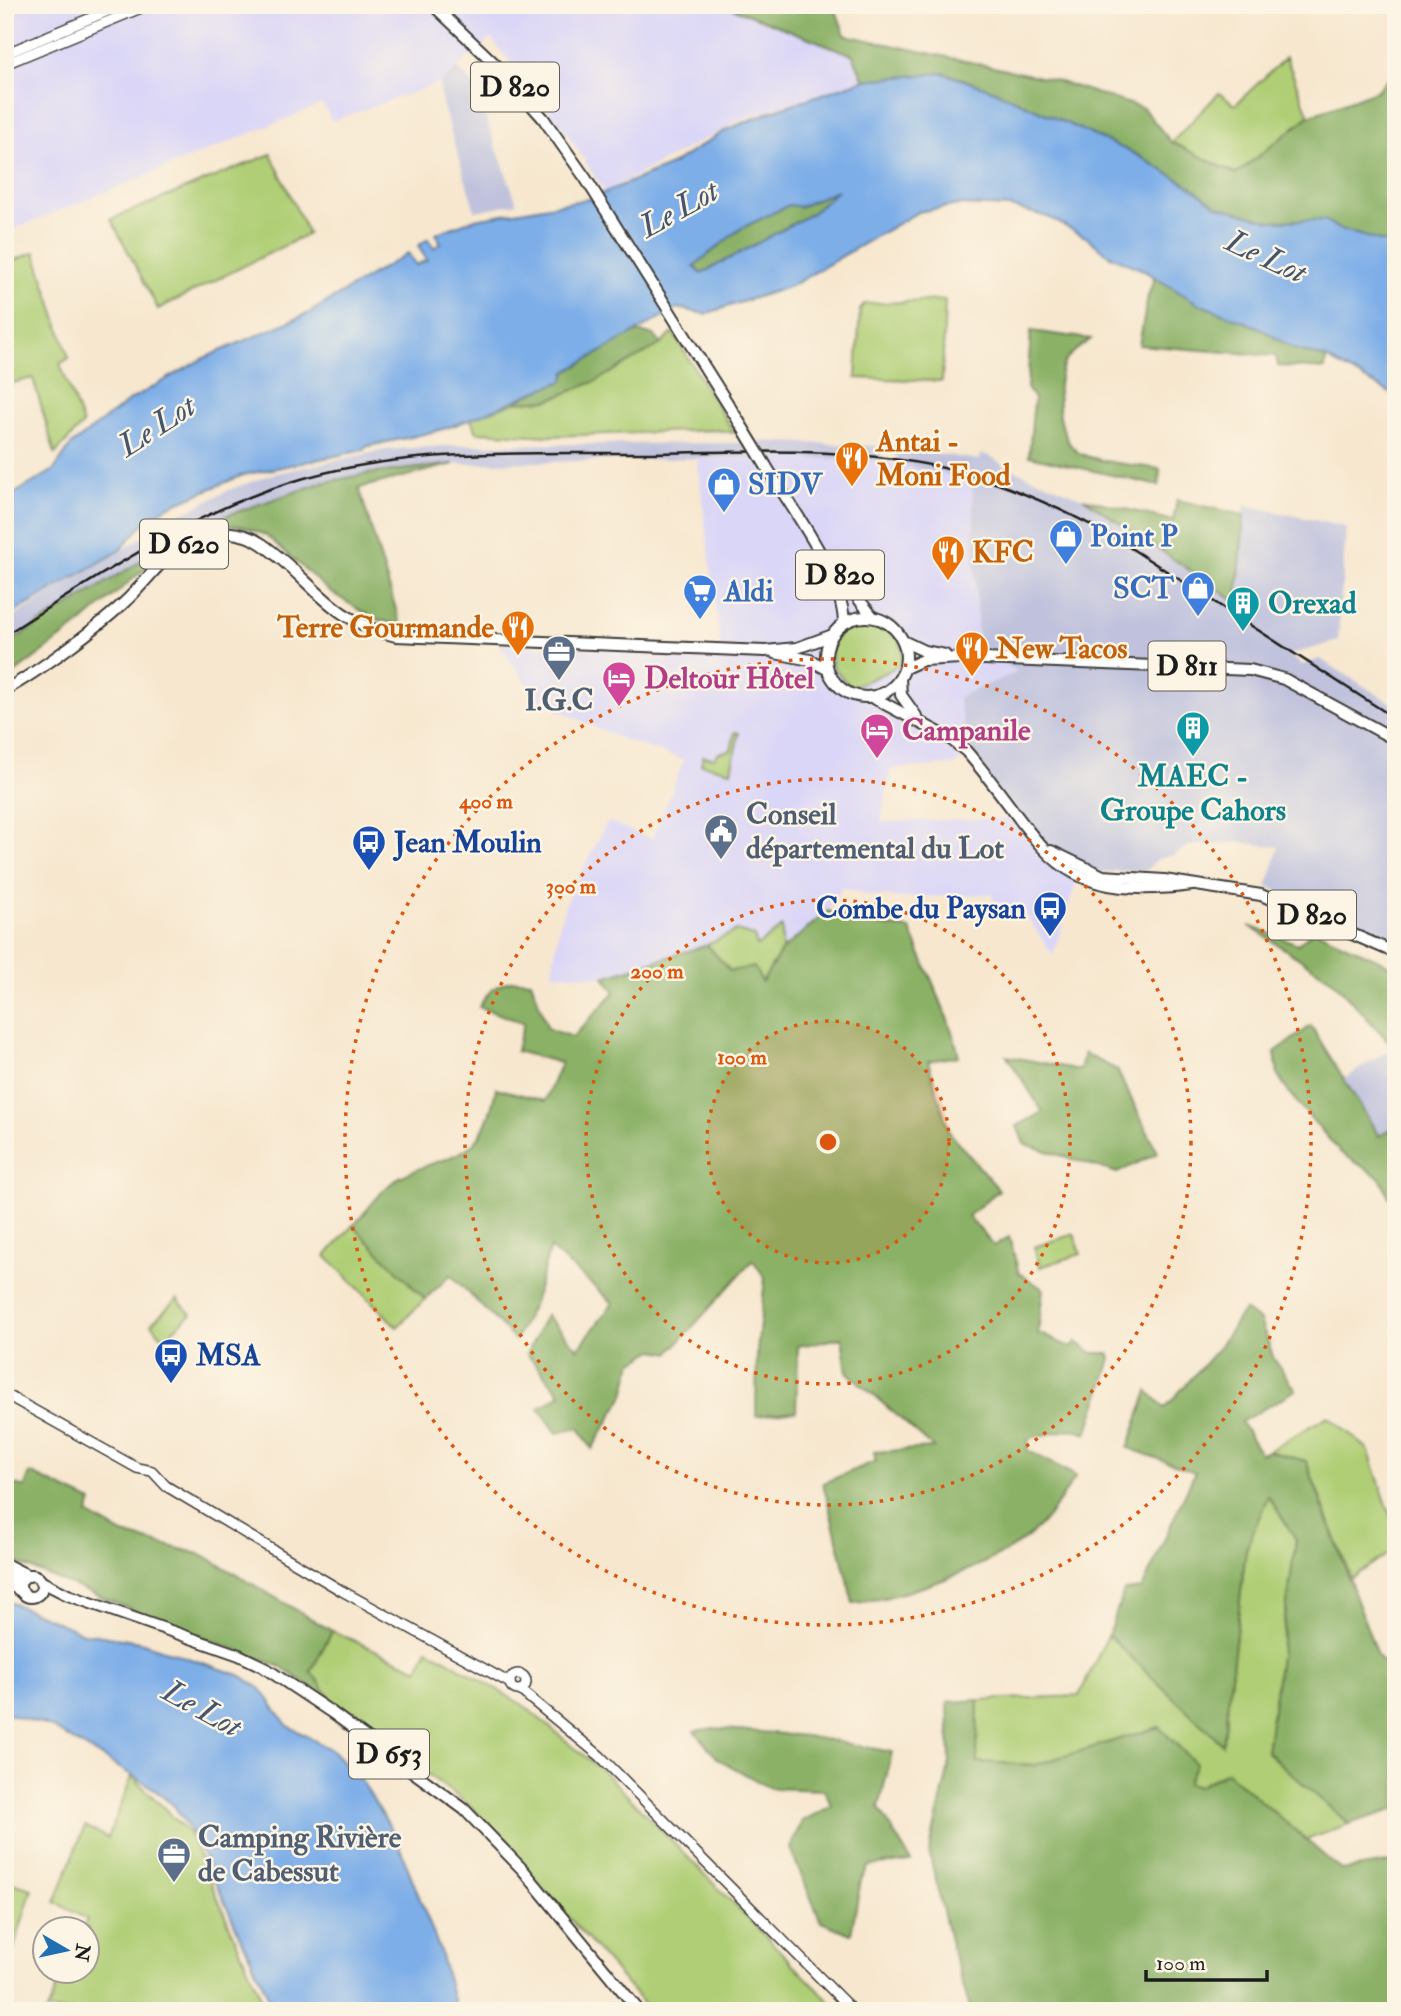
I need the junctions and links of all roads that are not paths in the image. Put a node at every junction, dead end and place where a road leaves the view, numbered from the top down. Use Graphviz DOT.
graph roads {
  1 [pos="122,5"];
  2 [pos="148,5"];
  3 [pos="433,5"];
  4 [pos="5,54"];
  5 [pos="5,64"];
  6 [pos="806,533"];
  7 [pos="873,617"];
  8 [pos="844,622"];
  9 [pos="830,636"];
  10 [pos="903,641"];
  11 [pos="765,651"];
  12 [pos="961,658"];
  13 [pos="827,670"];
  14 [pos="902,673"];
  15 [pos="5,690"];
  16 [pos="872,697"];
  17 [pos="923,723"];
  18 [pos="1396,740"];
  19 [pos="1396,953"];
  20 [pos="5,1394"];
  21 [pos="5,1564"];
  22 [pos="5,1574"];
  23 [pos="25,1578"];
  24 [pos="40,1581"];
  25 [pos="5,1582"];
  26 [pos="23,1593"];
  27 [pos="39,1593"];
  28 [pos="68,1595"];
  29 [pos="512,1679"];
  30 [pos="523,1687"];
  31 [pos="639,2011"];
  32 [pos="853,2011"];
  1 -- 4 [label="street"];
  2 -- 5 [label="street"];
  3 -- 6 [label="main road, D 820, bridge"];
  6 -- 7 [label="main road, D 820"];
  6 -- 8 [label="main road, D 820"];
  7 -- 8 [label="main road"];
  7 -- 10 [label="main road"];
  8 -- 9 [label="main road"];
  9 -- 11 [label="main road, D 620"];
  9 -- 13 [label="main road"];
  10 -- 12 [label="main road, D 811"];
  10 -- 14 [label="main road"];
  11 -- 13 [label="main road, D 620"];
  11 -- 15 [label="main road, D 620"];
  12 -- 14 [label="main road, D 811"];
  12 -- 18 [label="main road, D 811"];
  13 -- 16 [label="main road"];
  14 -- 16 [label="main road"];
  14 -- 17 [label="main road, D 820"];
  16 -- 17 [label="main road, D 820"];
  17 -- 19 [label="main road, D 820"];
  20 -- 29 [label="street"];
  21 -- 23 [label="main road"];
  22 -- 23 [label="main road"];
  23 -- 24 [label="main road"];
  23 -- 26 [label="main road"];
  24 -- 27 [label="main road"];
  24 -- 28 [label="main road, D 653"];
  25 -- 26 [label="main road"];
  26 -- 27 [label="main road"];
  27 -- 28 [label="main road, D 653"];
  28 -- 31 [label="main road, D 653"];
  29 -- 30 [label="street"];
  29 -- 30 [label="street"];
  30 -- 32 [label="street"];
}
